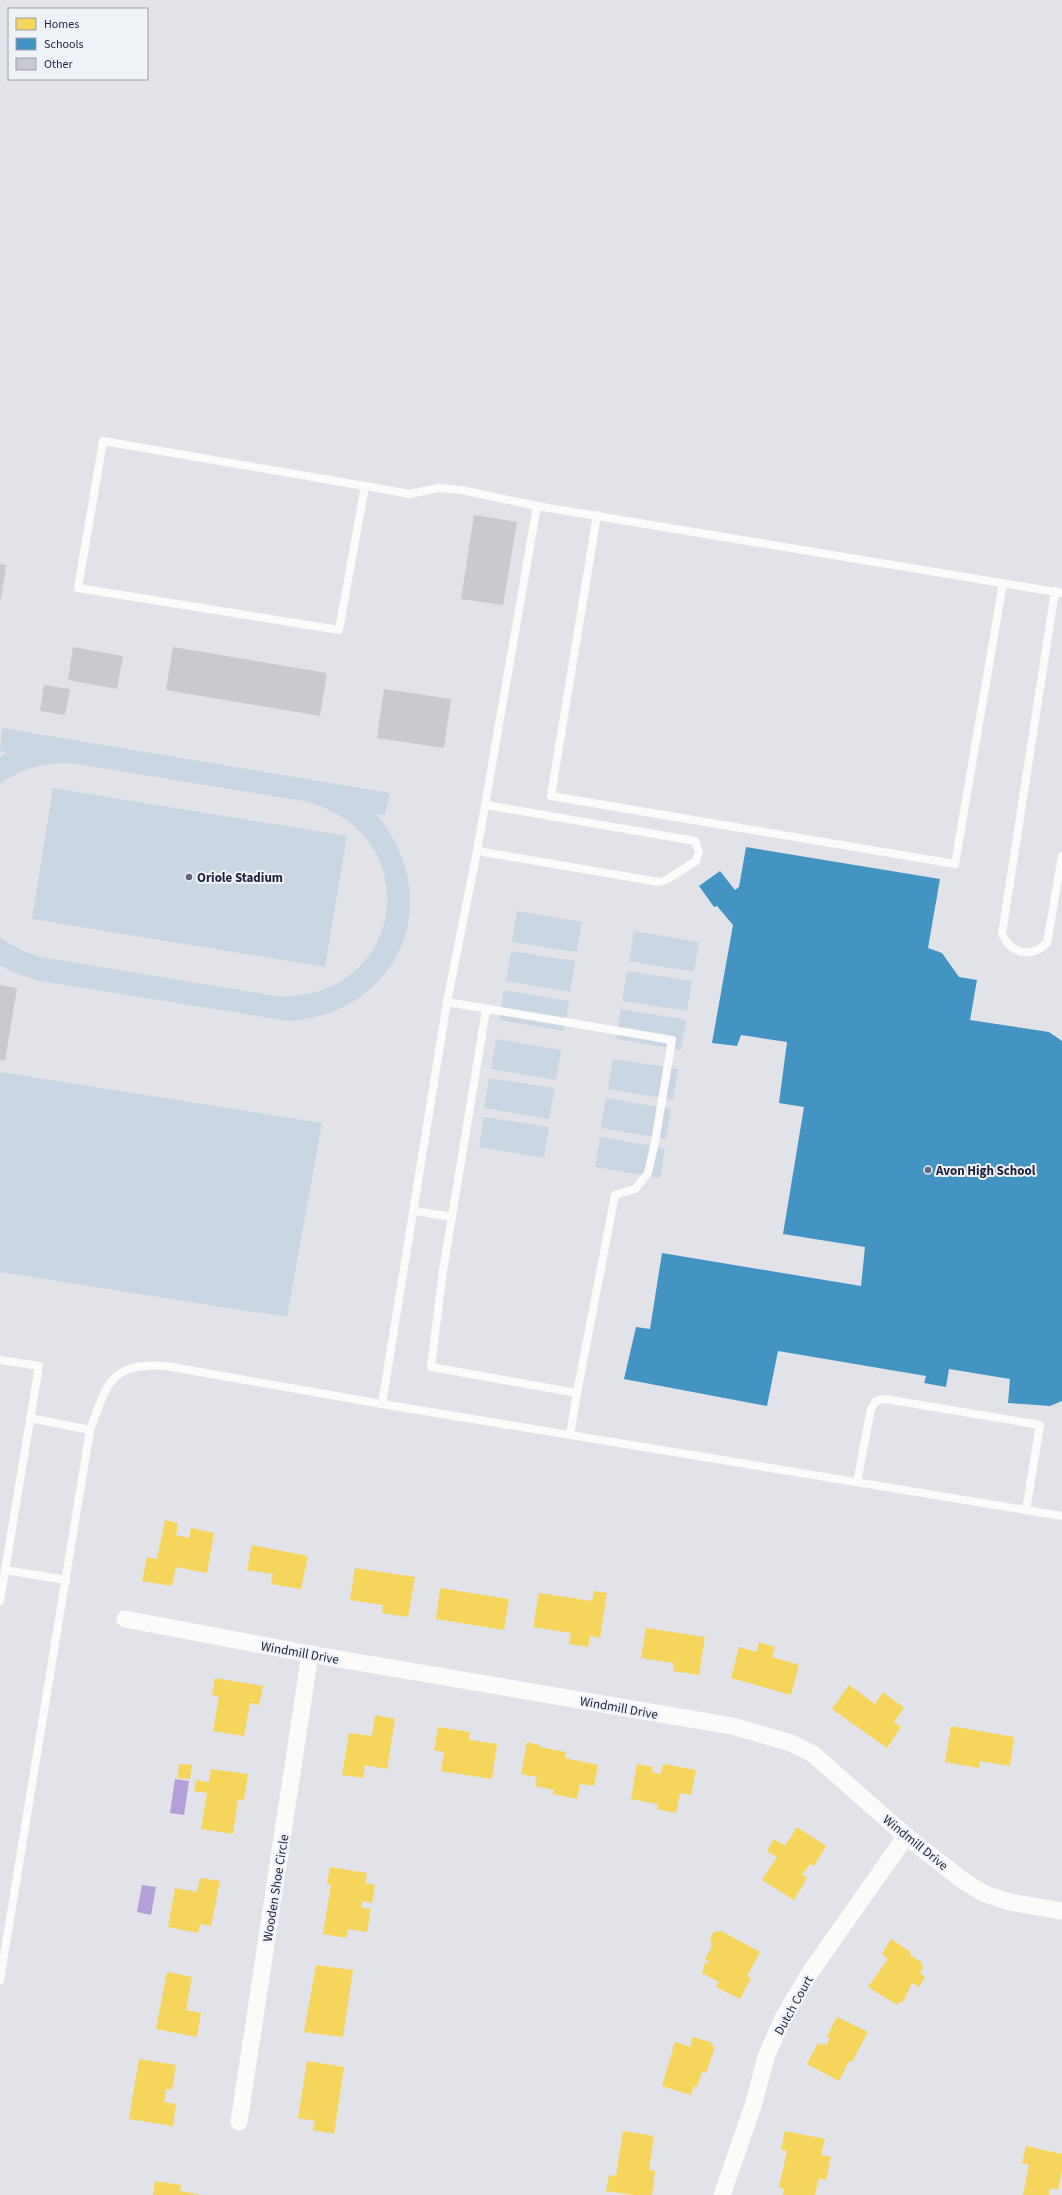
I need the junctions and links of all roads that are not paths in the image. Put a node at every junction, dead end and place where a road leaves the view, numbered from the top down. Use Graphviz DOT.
graph roads {
  1 [pos="365,486"];
  2 [pos="537,506"];
  3 [pos="597,515"];
  4 [pos="1003,583"];
  5 [pos="1059,592"];
  6 [pos="486,805"];
  7 [pos="477,851"];
  8 [pos="1062,856"];
  9 [pos="447,1002"];
  10 [pos="486,1010"];
  11 [pos="415,1211"];
  12 [pos="452,1217"];
  13 [pos="0,1360"];
  14 [pos="577,1393"];
  15 [pos="382,1404"];
  16 [pos="30,1418"];
  17 [pos="90,1430"];
  18 [pos="570,1435"];
  19 [pos="857,1482"];
  20 [pos="1026,1510"];
  21 [pos="1062,1516"];
  22 [pos="5,1570"];
  23 [pos="66,1580"];
  24 [pos="0,1601"];
  25 [pos="125,1619"];
  26 [pos="310,1654"];
  27 [pos="906,1836"];
  28 [pos="1062,1911"];
  29 [pos="0,1980"];
  30 [pos="239,2122"];
  31 [pos="722,2195"];
  1 -- 1 [label="lane"];
  1 -- 2 [label="lane"];
  2 -- 3 [label="lane"];
  2 -- 6 [label="lane"];
  3 -- 4 [label="lane"];
  3 -- 4 [label="lane"];
  4 -- 5 [label="lane"];
  5 -- 8 [label="lane"];
  6 -- 7 [label="lane"];
  6 -- 7 [label="lane"];
  7 -- 9 [label="lane"];
  9 -- 10 [label="lane"];
  9 -- 11 [label="lane"];
  10 -- 12 [label="lane"];
  10 -- 14 [label="lane"];
  11 -- 12 [label="lane"];
  11 -- 15 [label="lane"];
  12 -- 14 [label="lane"];
  13 -- 16 [label="lane"];
  14 -- 18 [label="lane"];
  15 -- 17 [label="lane"];
  15 -- 18 [label="lane"];
  16 -- 17 [label="lane"];
  16 -- 22 [label="lane"];
  17 -- 23 [label="lane"];
  18 -- 19 [label="lane"];
  19 -- 20 [label="lane"];
  19 -- 20 [label="lane"];
  20 -- 21 [label="lane"];
  22 -- 23 [label="lane"];
  22 -- 24 [label="lane"];
  23 -- 29 [label="lane"];
  25 -- 26 [label="street, Windmill Drive"];
  26 -- 27 [label="street, Windmill Drive"];
  26 -- 30 [label="street, Wooden Shoe Circle"];
  27 -- 28 [label="street, Windmill Drive"];
  27 -- 31 [label="street, Dutch Court"];
}
